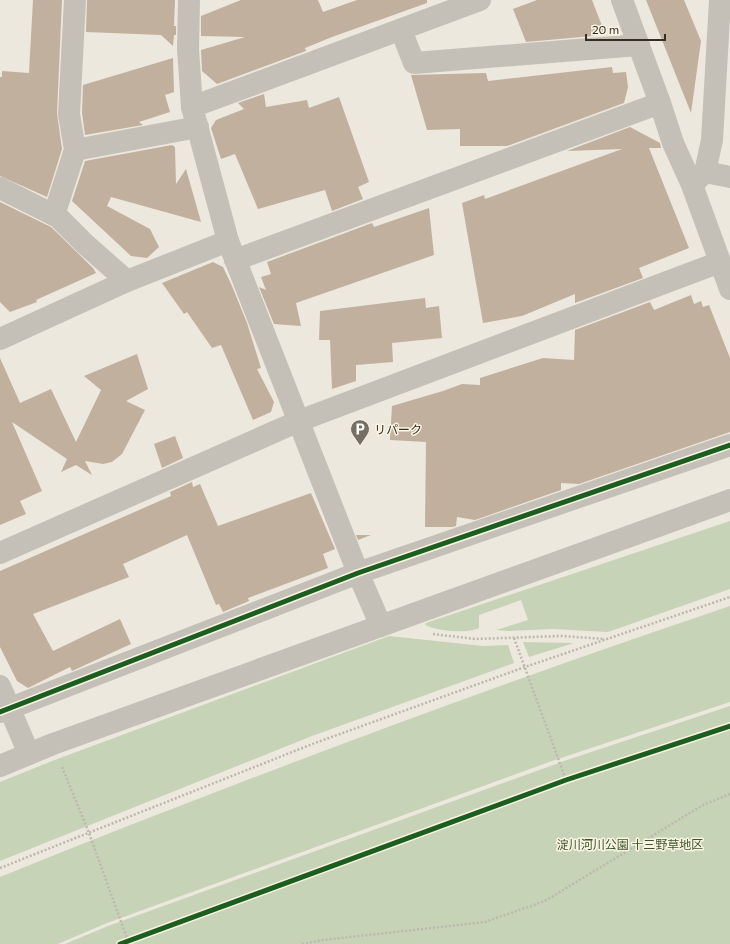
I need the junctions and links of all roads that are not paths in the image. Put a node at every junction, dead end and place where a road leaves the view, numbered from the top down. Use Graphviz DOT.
graph roads {
  1 [pos="76,0"];
  2 [pos="189,0"];
  3 [pos="480,0"];
  4 [pos="622,0"];
  5 [pos="720,0"];
  6 [pos="402,30"];
  7 [pos="638,45"];
  8 [pos="724,49"];
  9 [pos="660,103"];
  10 [pos="195,117"];
  11 [pos="75,150"];
  12 [pos="730,177"];
  13 [pos="699,178"];
  14 [pos="0,188"];
  15 [pos="54,215"];
  16 [pos="232,250"];
  17 [pos="720,262"];
  18 [pos="127,282"];
  19 [pos="730,290"];
  20 [pos="0,339"];
  21 [pos="298,421"];
  22 [pos="730,445"];
  23 [pos="730,500"];
  24 [pos="0,553"];
  25 [pos="358,573"];
  26 [pos="381,626"];
  27 [pos="0,686"];
  28 [pos="4,710"];
  29 [pos="29,754"];
  30 [pos="0,766"];
  1 -- 11 [label="street"];
  2 -- 10 [label="street"];
  3 -- 6 [label="street"];
  4 -- 7 [label="street"];
  5 -- 8 [label="street"];
  6 -- 7 [label="street"];
  6 -- 10 [label="street"];
  7 -- 9 [label="street"];
  8 -- 13 [label="street"];
  9 -- 13 [label="street"];
  9 -- 16 [label="street"];
  10 -- 11 [label="street"];
  10 -- 16 [label="street"];
  11 -- 15 [label="street"];
  12 -- 13 [label="street"];
  13 -- 17 [label="street"];
  14 -- 15 [label="street"];
  15 -- 18 [label="street"];
  16 -- 18 [label="street"];
  16 -- 21 [label="street"];
  17 -- 19 [label="street"];
  17 -- 21 [label="street"];
  18 -- 20 [label="street"];
  21 -- 24 [label="street"];
  21 -- 25 [label="street"];
  22 -- 25 [label="street"];
  23 -- 26 [label="street"];
  25 -- 26 [label="street"];
  25 -- 28 [label="street"];
  26 -- 29 [label="street"];
  27 -- 28 [label="street"];
  28 -- 29 [label="street"];
  29 -- 30 [label="street"];
}
